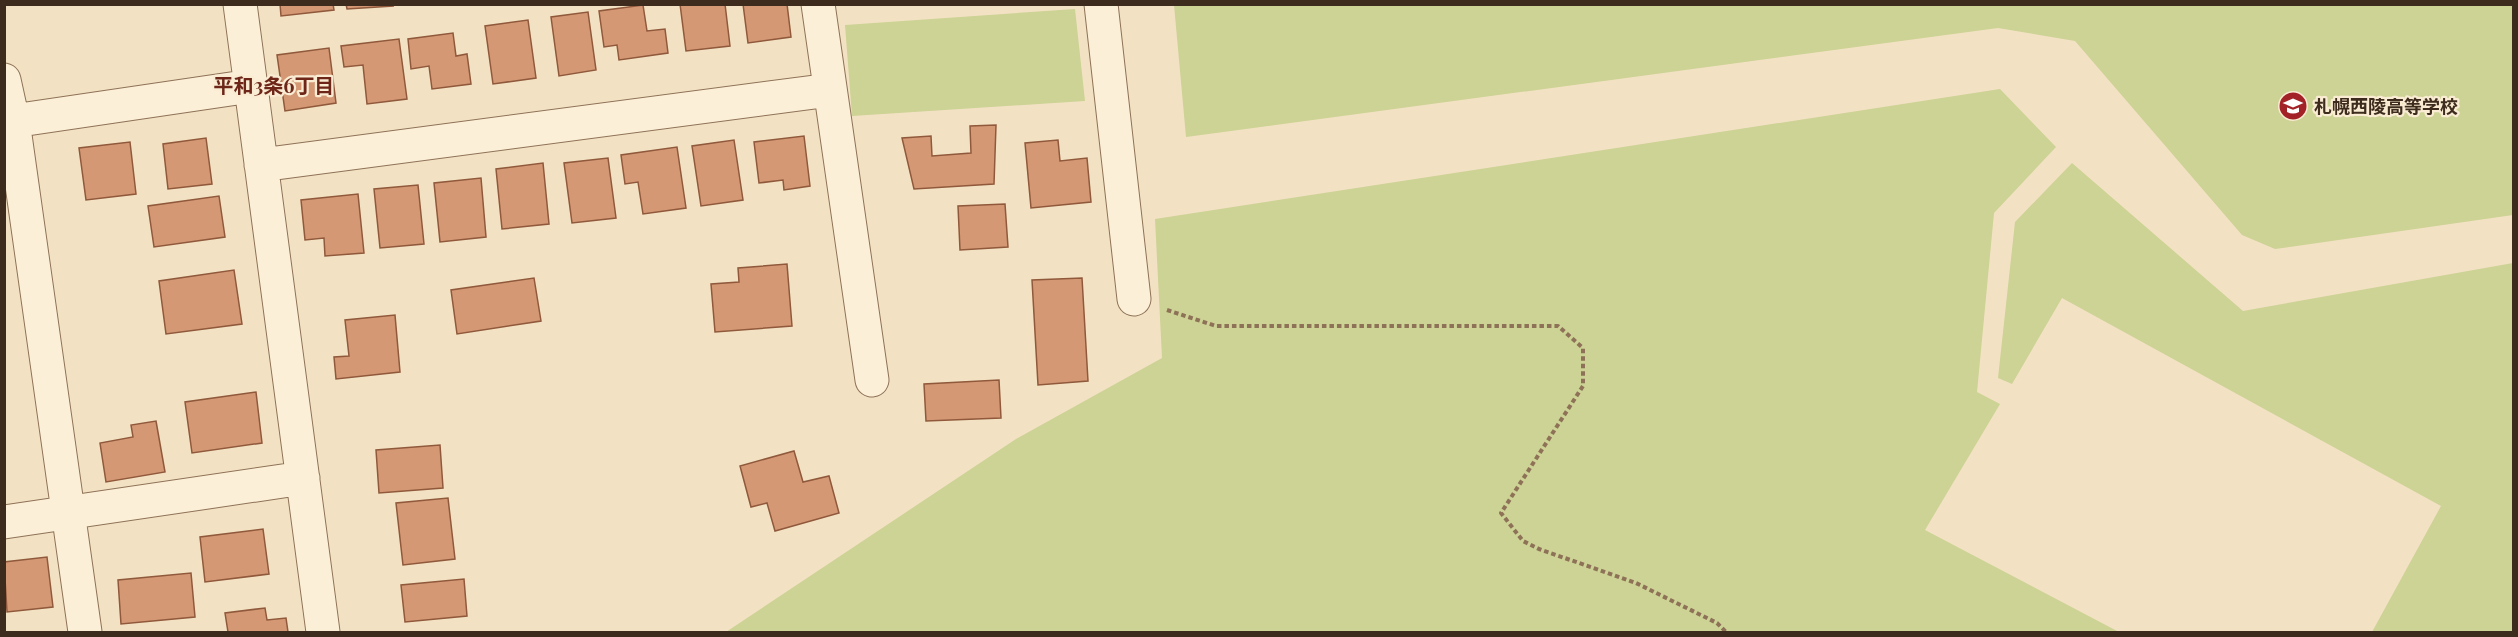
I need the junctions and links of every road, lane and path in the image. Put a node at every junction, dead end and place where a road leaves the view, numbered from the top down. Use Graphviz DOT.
graph roads {
  1 [pos="240,4"];
  2 [pos="818,4"];
  3 [pos="1101,4"];
  4 [pos="4,80"];
  5 [pos="251,86"];
  6 [pos="830,90"];
  7 [pos="13,121"];
  8 [pos="261,165"];
  9 [pos="1134,299"];
  10 [pos="872,380"];
  11 [pos="303,478"];
  12 [pos="67,513"];
  13 [pos="4,522"];
  14 [pos="85,633"];
  15 [pos="323,633"];
  16 [pos="1726,633"];
  1 -- 5 [label="street"];
  2 -- 6 [label="street"];
  3 -- 9 [label="street"];
  4 -- 7 [label="street"];
  5 -- 7 [label="street"];
  5 -- 8 [label="street"];
  6 -- 8 [label="street"];
  6 -- 10 [label="street"];
  7 -- 12 [label="street"];
  8 -- 11 [label="street"];
  9 -- 16 [label="path"];
  11 -- 12 [label="street"];
  11 -- 15 [label="street"];
  12 -- 13 [label="street"];
  12 -- 14 [label="street"];
}
